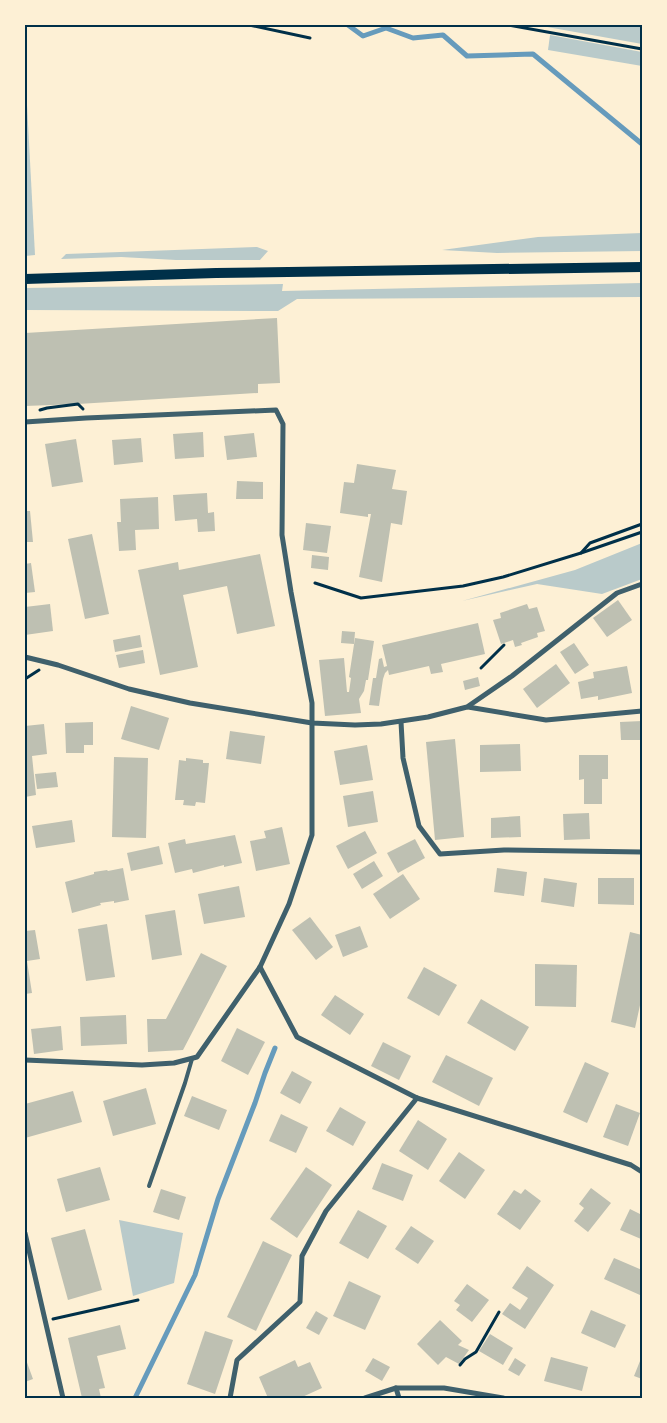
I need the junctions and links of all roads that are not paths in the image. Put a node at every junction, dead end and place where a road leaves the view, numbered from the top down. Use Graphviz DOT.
graph roads {
  1 [pos="642,267"];
  2 [pos="25,279"];
  3 [pos="25,422"];
  4 [pos="642,584"];
  5 [pos="25,657"];
  6 [pos="467,707"];
  7 [pos="642,711"];
  8 [pos="312,722"];
  9 [pos="402,722"];
  10 [pos="642,852"];
  11 [pos="260,967"];
  12 [pos="192,1059"];
  13 [pos="25,1060"];
  14 [pos="417,1098"];
  15 [pos="642,1172"];
  16 [pos="148,1186"];
  17 [pos="25,1233"];
  18 [pos="396,1388"];
  19 [pos="64,1398"];
  20 [pos="230,1398"];
  21 [pos="366,1398"];
  22 [pos="398,1398"];
  23 [pos="503,1398"];
  1 -- 2 [label="main road"];
  3 -- 8 [label="street"];
  4 -- 6 [label="street"];
  5 -- 8 [label="street"];
  6 -- 7 [label="street"];
  6 -- 9 [label="street"];
  8 -- 9 [label="street"];
  8 -- 11 [label="street"];
  9 -- 10 [label="street"];
  11 -- 12 [label="street"];
  11 -- 14 [label="street"];
  12 -- 13 [label="street"];
  12 -- 16 [label="lane"];
  14 -- 15 [label="street"];
  14 -- 20 [label="street"];
  17 -- 19 [label="street"];
  18 -- 21 [label="street"];
  18 -- 22 [label="street"];
  18 -- 23 [label="street"];
}
